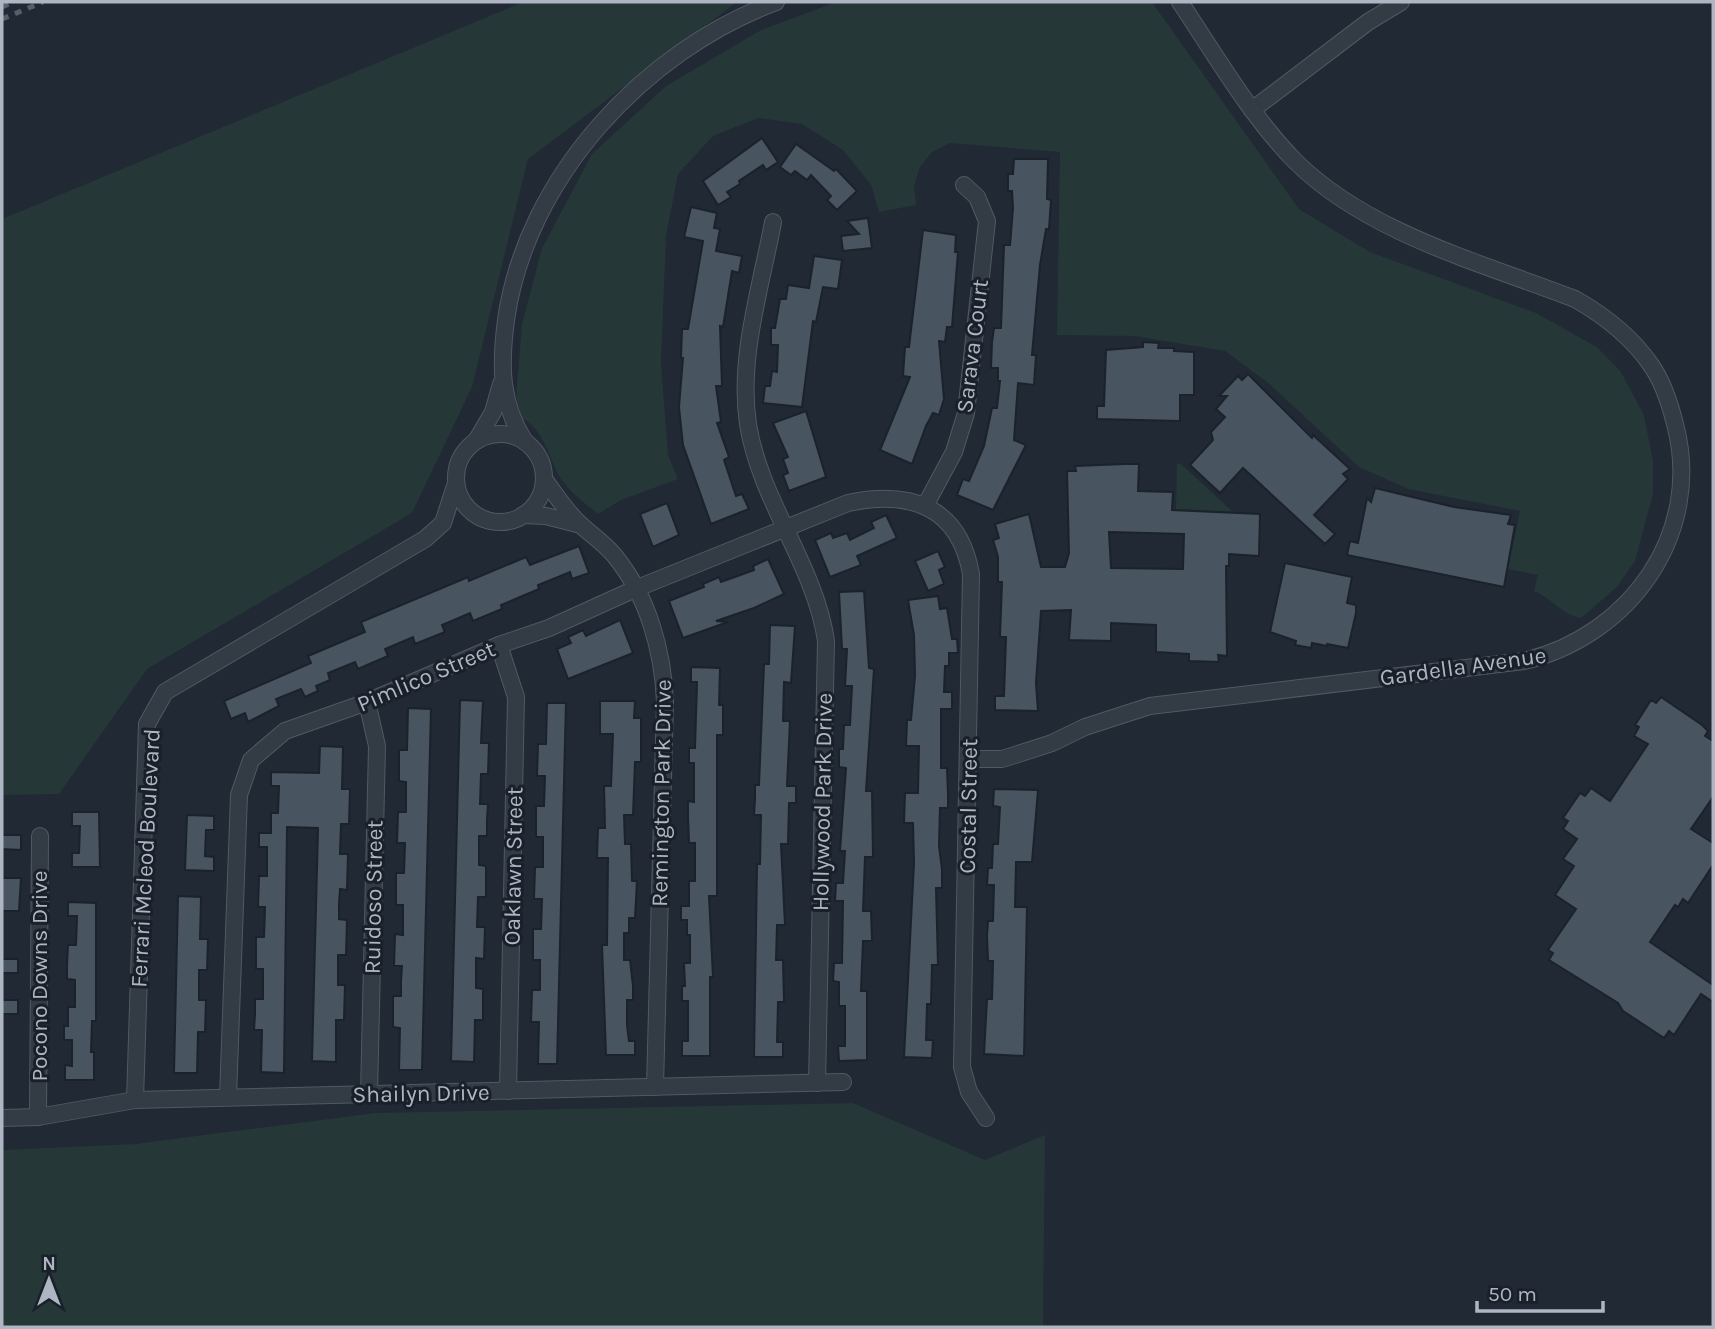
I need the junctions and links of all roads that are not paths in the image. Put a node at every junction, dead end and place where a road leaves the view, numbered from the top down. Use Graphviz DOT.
graph roads {
  1 [pos="776,2"];
  2 [pos="1180,2"];
  3 [pos="1401,2"];
  4 [pos="1252,110"];
  5 [pos="964,186"];
  6 [pos="773,222"];
  7 [pos="501,382"];
  8 [pos="477,442"];
  9 [pos="525,442"];
  10 [pos="544,479"];
  11 [pos="457,483"];
  12 [pos="925,506"];
  13 [pos="523,515"];
  14 [pos="481,517"];
  15 [pos="443,523"];
  16 [pos="581,525"];
  17 [pos="783,529"];
  18 [pos="635,589"];
  19 [pos="499,645"];
  20 [pos="367,702"];
  21 [pos="969,759"];
  22 [pos="40,836"];
  23 [pos="843,1082"];
  24 [pos="817,1083"];
  25 [pos="655,1087"];
  26 [pos="508,1091"];
  27 [pos="369,1094"];
  28 [pos="228,1097"];
  29 [pos="135,1100"];
  30 [pos="38,1117"];
  31 [pos="2,1118"];
  32 [pos="986,1118"];
  1 -- 7 [label="street"];
  2 -- 4 [label="street, Gardella Avenue"];
  3 -- 4 [label="street"];
  4 -- 21 [label="street, Gardella Avenue"];
  5 -- 12 [label="street, Sarava Court"];
  6 -- 17 [label="street, Hollywood Park Drive"];
  7 -- 8 [label="street"];
  7 -- 9 [label="street"];
  8 -- 9 [label="street"];
  8 -- 11 [label="street"];
  9 -- 10 [label="street"];
  10 -- 13 [label="street"];
  10 -- 16 [label="street, Remington Park Drive"];
  11 -- 14 [label="street"];
  11 -- 15 [label="street"];
  12 -- 17 [label="street, Pimlico Street"];
  12 -- 21 [label="street, Costal Street"];
  13 -- 14 [label="street"];
  13 -- 16 [label="street, Remington Park Drive"];
  14 -- 15 [label="street"];
  15 -- 29 [label="street, Ferrari Mcleod Boulevard"];
  16 -- 18 [label="street, Remington Park Drive"];
  17 -- 18 [label="street, Pimlico Street"];
  17 -- 24 [label="street, Hollywood Park Drive"];
  18 -- 19 [label="street, Pimlico Street"];
  18 -- 25 [label="street, Remington Park Drive"];
  19 -- 20 [label="street, Pimlico Street"];
  19 -- 26 [label="street, Oaklawn Street"];
  20 -- 27 [label="street, Ruidoso Street"];
  20 -- 28 [label="street, Pimlico Street"];
  21 -- 32 [label="street, Costal Street"];
  22 -- 30 [label="street, Pocono Downs Drive"];
  23 -- 24 [label="street, Shailyn Drive"];
  24 -- 25 [label="street, Shailyn Drive"];
  25 -- 26 [label="street, Shailyn Drive"];
  26 -- 27 [label="street, Shailyn Drive"];
  27 -- 28 [label="street, Shailyn Drive"];
  28 -- 29 [label="street, Shailyn Drive"];
  29 -- 30 [label="street, Shailyn Drive"];
  30 -- 31 [label="street, Shailyn Drive"];
}
